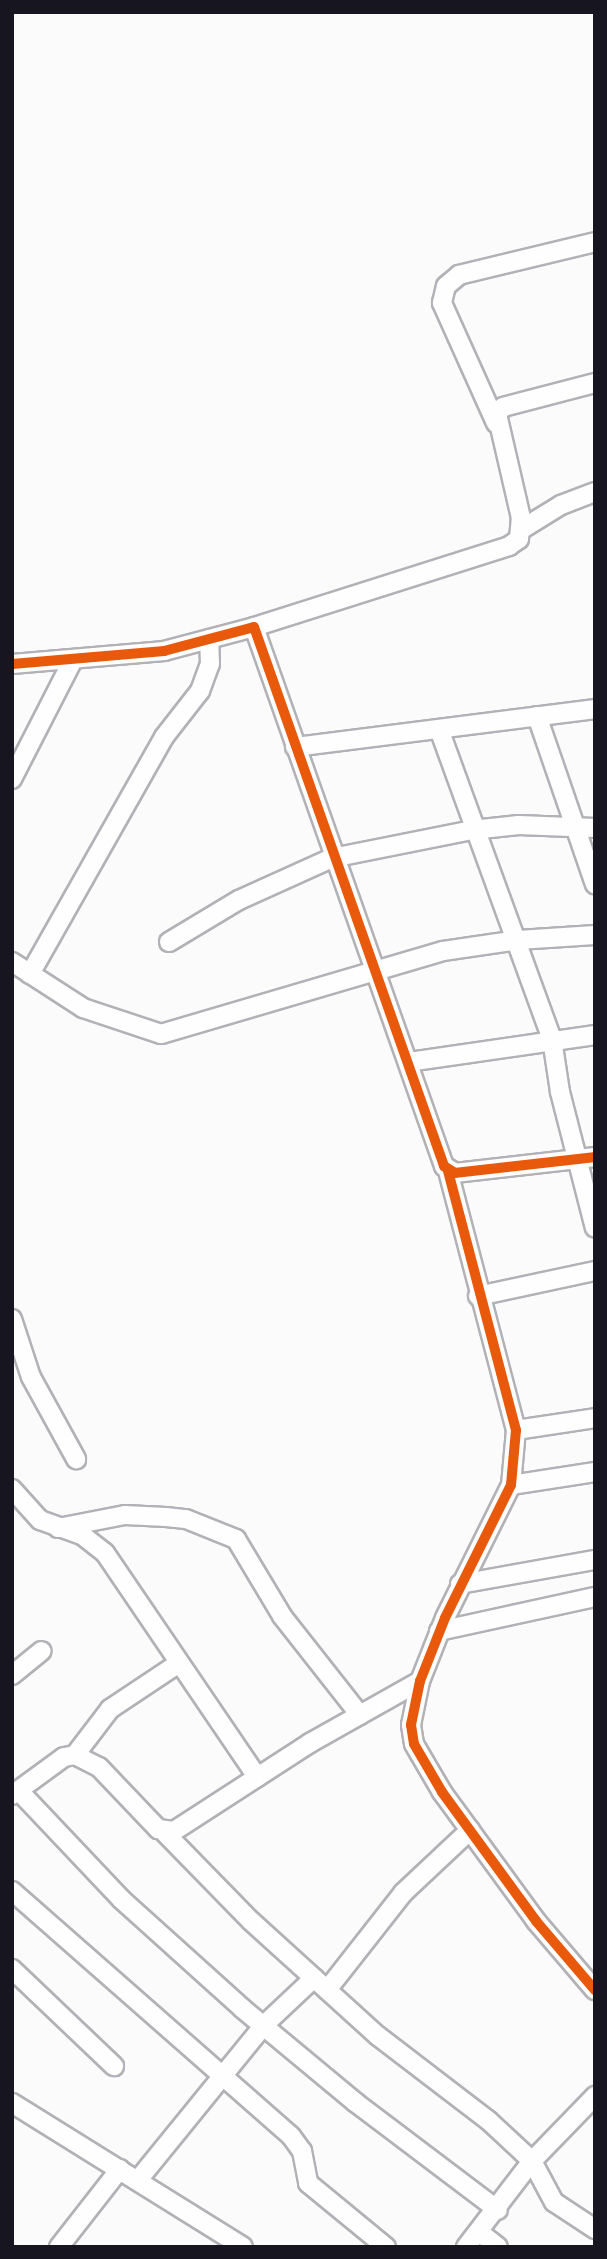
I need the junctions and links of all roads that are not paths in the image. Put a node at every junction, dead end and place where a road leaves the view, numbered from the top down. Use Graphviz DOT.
graph roads {
  1 [pos="595,242"];
  2 [pos="595,383"];
  3 [pos="496,423"];
  4 [pos="595,492"];
  5 [pos="522,529"];
  6 [pos="254,627"];
  7 [pos="209,639"];
  8 [pos="73,660"];
  9 [pos="12,664"];
  10 [pos="595,709"];
  11 [pos="537,716"];
  12 [pos="439,729"];
  13 [pos="295,747"];
  14 [pos="12,779"];
  15 [pos="573,827"];
  16 [pos="595,828"];
  17 [pos="472,830"];
  18 [pos="332,858"];
  19 [pos="595,884"];
  20 [pos="595,935"];
  21 [pos="518,940"];
  22 [pos="169,942"];
  23 [pos="12,961"];
  24 [pos="372,970"];
  25 [pos="30,974"];
  26 [pos="595,1035"];
  27 [pos="552,1039"];
  28 [pos="408,1062"];
  29 [pos="588,1157"];
  30 [pos="448,1171"];
  31 [pos="595,1228"];
  32 [pos="595,1271"];
  33 [pos="478,1296"];
  34 [pos="12,1319"];
  35 [pos="595,1418"];
  36 [pos="516,1430"];
  37 [pos="76,1459"];
  38 [pos="595,1472"];
  39 [pos="510,1485"];
  40 [pos="14,1495"];
  41 [pos="58,1528"];
  42 [pos="595,1560"];
  43 [pos="460,1584"];
  44 [pos="595,1597"];
  45 [pos="439,1631"];
  46 [pos="42,1651"];
  47 [pos="179,1663"];
  48 [pos="12,1675"];
  49 [pos="420,1681"];
  50 [pos="360,1715"];
  51 [pos="75,1755"];
  52 [pos="257,1777"];
  53 [pos="16,1793"];
  54 [pos="470,1830"];
  55 [pos="165,1833"];
  56 [pos="16,1903"];
  57 [pos="12,1969"];
  58 [pos="321,1984"];
  59 [pos="595,1990"];
  60 [pos="263,2026"];
  61 [pos="114,2066"];
  62 [pos="221,2076"];
  63 [pos="595,2096"];
  64 [pos="12,2103"];
  65 [pos="532,2161"];
  66 [pos="120,2169"];
  67 [pos="138,2180"];
  68 [pos="498,2210"];
  69 [pos="595,2229"];
  70 [pos="479,2232"];
  71 [pos="59,2247"];
  72 [pos="243,2247"];
  73 [pos="386,2247"];
  74 [pos="467,2247"];
  75 [pos="498,2247"];
  1 -- 3 [label="street"];
  2 -- 3 [label="street"];
  3 -- 5 [label="street"];
  4 -- 5 [label="street"];
  5 -- 6 [label="street"];
  6 -- 7 [label="street"];
  6 -- 13 [label="street"];
  7 -- 8 [label="street"];
  7 -- 25 [label="street"];
  8 -- 9 [label="street"];
  8 -- 14 [label="street"];
  10 -- 11 [label="street"];
  11 -- 12 [label="street"];
  11 -- 15 [label="street"];
  12 -- 13 [label="street"];
  12 -- 17 [label="street"];
  13 -- 18 [label="street"];
  15 -- 16 [label="street"];
  15 -- 17 [label="street"];
  15 -- 19 [label="street"];
  17 -- 18 [label="street"];
  17 -- 21 [label="street"];
  18 -- 22 [label="street"];
  18 -- 24 [label="street"];
  20 -- 21 [label="street"];
  21 -- 24 [label="street"];
  21 -- 27 [label="street"];
  23 -- 25 [label="street"];
  24 -- 25 [label="street"];
  24 -- 28 [label="street"];
  26 -- 27 [label="street"];
  27 -- 28 [label="street"];
  27 -- 29 [label="street"];
  28 -- 30 [label="street"];
  29 -- 30 [label="street"];
  29 -- 31 [label="street"];
  30 -- 33 [label="street"];
  32 -- 33 [label="street"];
  33 -- 36 [label="street"];
  34 -- 37 [label="street"];
  35 -- 36 [label="street"];
  36 -- 39 [label="street"];
  38 -- 39 [label="street"];
  39 -- 43 [label="street"];
  40 -- 41 [label="street"];
  41 -- 47 [label="street"];
  41 -- 50 [label="street"];
  42 -- 43 [label="street"];
  43 -- 45 [label="street"];
  44 -- 45 [label="street"];
  45 -- 49 [label="street"];
  46 -- 48 [label="street"];
  47 -- 51 [label="street"];
  47 -- 52 [label="street"];
  49 -- 50 [label="street"];
  49 -- 54 [label="street"];
  50 -- 52 [label="street"];
  51 -- 53 [label="street"];
  51 -- 55 [label="street"];
  52 -- 55 [label="street"];
  53 -- 60 [label="street"];
  54 -- 58 [label="street"];
  54 -- 59 [label="street"];
  55 -- 58 [label="street"];
  56 -- 62 [label="street"];
  57 -- 61 [label="street"];
  58 -- 60 [label="street"];
  58 -- 65 [label="street"];
  60 -- 62 [label="street"];
  60 -- 68 [label="street"];
  62 -- 67 [label="street"];
  62 -- 73 [label="street"];
  63 -- 65 [label="street"];
  64 -- 66 [label="street"];
  65 -- 68 [label="street"];
  65 -- 69 [label="street"];
  66 -- 67 [label="street"];
  66 -- 71 [label="street"];
  67 -- 72 [label="street"];
  68 -- 70 [label="street"];
  70 -- 74 [label="street"];
  70 -- 75 [label="street"];
}
